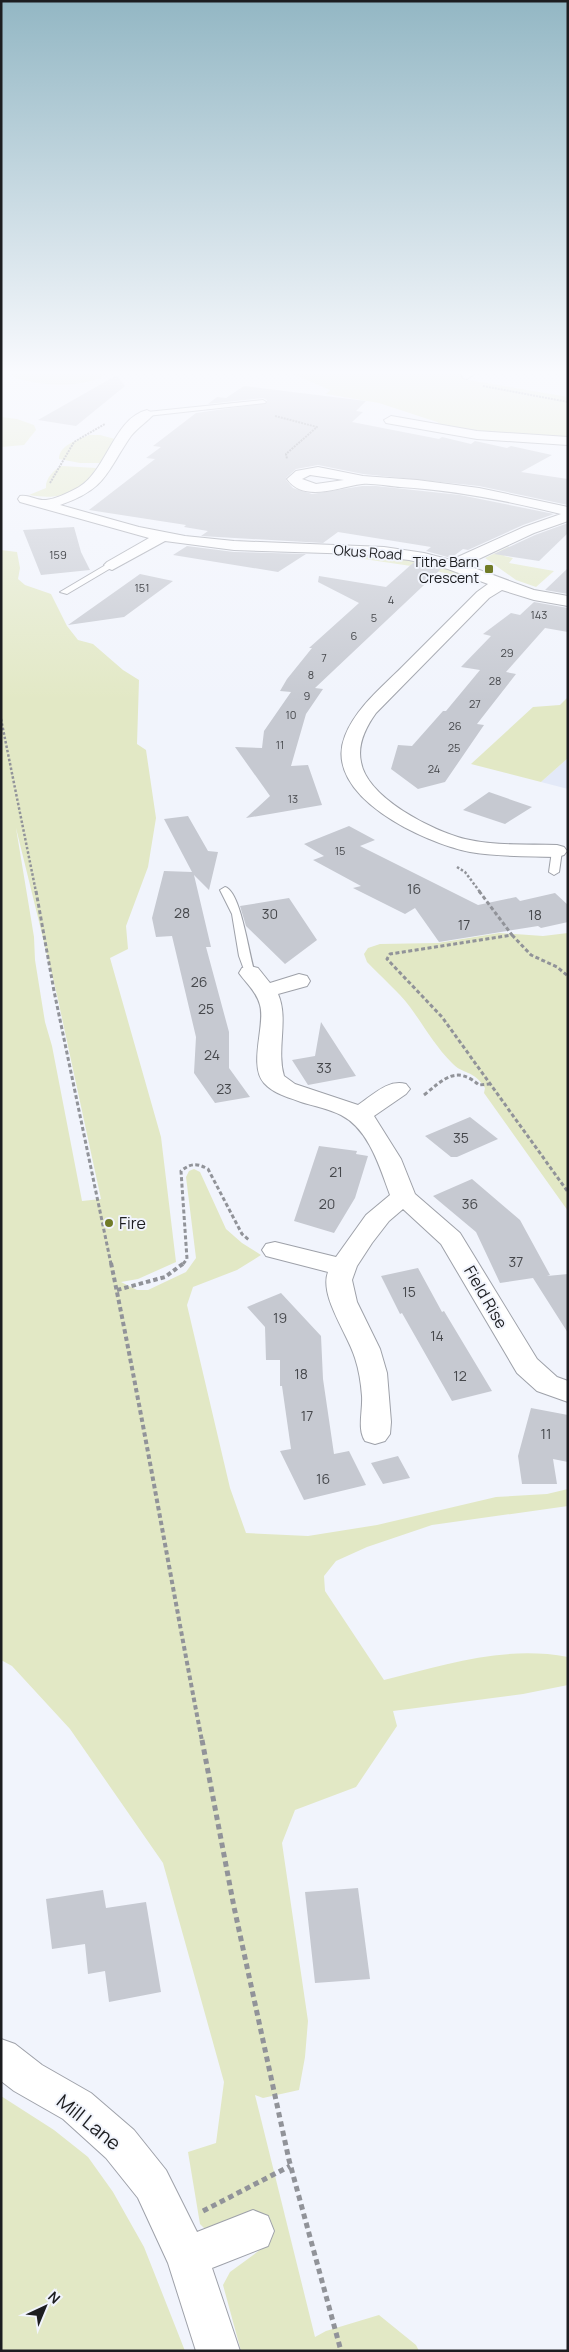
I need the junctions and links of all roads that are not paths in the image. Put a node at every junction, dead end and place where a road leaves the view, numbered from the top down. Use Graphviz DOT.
graph roads {
  1 [pos="91,484"];
  2 [pos="410,484"];
  3 [pos="25,499"];
  4 [pos="46,505"];
  5 [pos="568,511"];
  6 [pos="568,516"];
  7 [pos="162,537"];
  8 [pos="115,559"];
  9 [pos="454,565"];
  10 [pos="501,583"];
  11 [pos="64,592"];
  12 [pos="568,601"];
  13 [pos="458,843"];
  14 [pos="557,851"];
  15 [pos="448,862"];
  16 [pos="554,872"];
  17 [pos="225,890"];
  18 [pos="299,981"];
  19 [pos="258,982"];
  20 [pos="398,1089"];
  21 [pos="359,1115"];
  22 [pos="404,1197"];
  23 [pos="275,1250"];
  24 [pos="343,1267"];
  25 [pos="568,1392"];
  26 [pos="374,1434"];
  27 [pos="1,2057"];
  28 [pos="253,2231"];
  29 [pos="180,2241"];
  30 [pos="218,2351"];
  1 -- 4 [label="street"];
  2 -- 5 [label="street"];
  3 -- 4 [label="street, Okus Road"];
  4 -- 7 [label="street, Okus Road"];
  6 -- 9 [label="street"];
  7 -- 8 [label="street"];
  7 -- 9 [label="street, Okus Road"];
  8 -- 11 [label="lane"];
  9 -- 10 [label="street, Okus Road"];
  10 -- 12 [label="street, Okus Road"];
  10 -- 13 [label="street"];
  13 -- 14 [label="street"];
  13 -- 15 [label="street"];
  14 -- 16 [label="lane"];
  17 -- 19 [label="lane, Field Rise"];
  18 -- 19 [label="street"];
  19 -- 21 [label="street, Field Rise"];
  20 -- 21 [label="street"];
  21 -- 22 [label="street, Field Rise"];
  22 -- 24 [label="street"];
  22 -- 25 [label="street, Field Rise"];
  23 -- 24 [label="street"];
  24 -- 26 [label="street"];
  27 -- 29 [label="street, Mill Lane"];
  28 -- 29 [label="street"];
  29 -- 30 [label="street, Mill Lane"];
}
